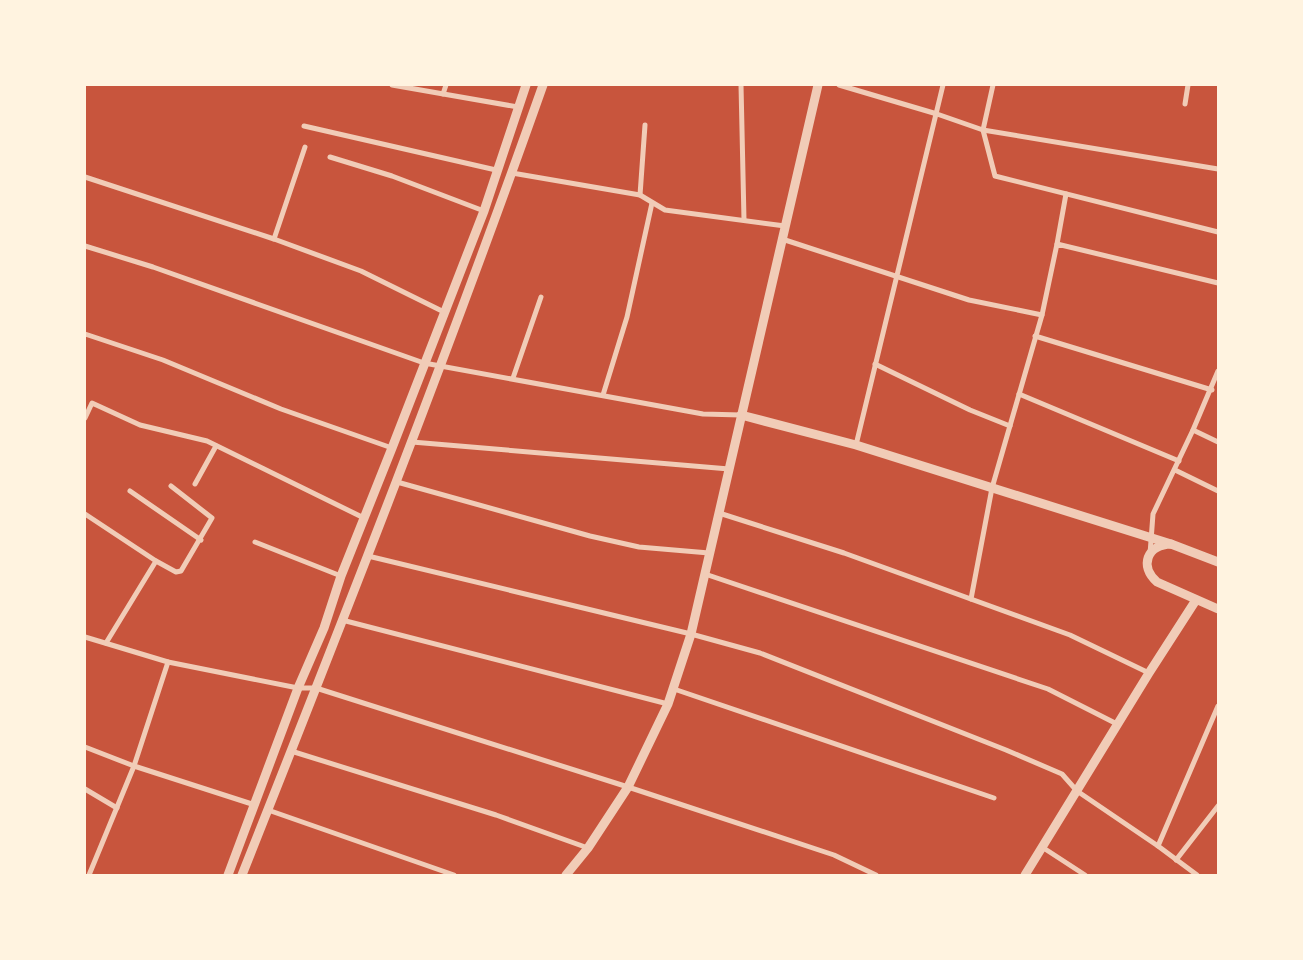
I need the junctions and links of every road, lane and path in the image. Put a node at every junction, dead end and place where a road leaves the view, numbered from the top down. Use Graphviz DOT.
graph roads {
  1 [pos="392,85"];
  2 [pos="446,85"];
  3 [pos="526,85"];
  4 [pos="543,85"];
  5 [pos="741,85"];
  6 [pos="818,85"];
  7 [pos="839,85"];
  8 [pos="943,85"];
  9 [pos="993,85"];
  10 [pos="1188,85"];
  11 [pos="443,94"];
  12 [pos="1185,104"];
  13 [pos="518,107"];
  14 [pos="937,114"];
  15 [pos="645,125"];
  16 [pos="304,126"];
  17 [pos="983,130"];
  18 [pos="305,147"];
  19 [pos="330,157"];
  20 [pos="1218,169"];
  21 [pos="496,170"];
  22 [pos="512,173"];
  23 [pos="85,178"];
  24 [pos="1066,194"];
  25 [pos="640,195"];
  26 [pos="652,203"];
  27 [pos="484,211"];
  28 [pos="744,220"];
  29 [pos="785,226"];
  30 [pos="1218,232"];
  31 [pos="274,239"];
  32 [pos="782,239"];
  33 [pos="1057,244"];
  34 [pos="85,246"];
  35 [pos="896,276"];
  36 [pos="1218,283"];
  37 [pos="541,297"];
  38 [pos="444,312"];
  39 [pos="1042,315"];
  40 [pos="459,317"];
  41 [pos="85,334"];
  42 [pos="1035,336"];
  43 [pos="424,363"];
  44 [pos="875,364"];
  45 [pos="441,367"];
  46 [pos="1218,371"];
  47 [pos="513,378"];
  48 [pos="1212,390"];
  49 [pos="1019,394"];
  50 [pos="603,396"];
  51 [pos="741,415"];
  52 [pos="85,418"];
  53 [pos="1010,426"];
  54 [pos="1193,430"];
  55 [pos="412,442"];
  56 [pos="1218,442"];
  57 [pos="856,445"];
  58 [pos="216,446"];
  59 [pos="392,448"];
  60 [pos="1179,461"];
  61 [pos="729,469"];
  62 [pos="1175,470"];
  63 [pos="396,482"];
  64 [pos="195,484"];
  65 [pos="171,486"];
  66 [pos="992,488"];
  67 [pos="130,491"];
  68 [pos="1218,491"];
  69 [pos="719,513"];
  70 [pos="85,514"];
  71 [pos="364,518"];
  72 [pos="1151,538"];
  73 [pos="201,540"];
  74 [pos="255,542"];
  75 [pos="1171,544"];
  76 [pos="709,553"];
  77 [pos="1150,554"];
  78 [pos="368,556"];
  79 [pos="156,561"];
  80 [pos="1218,562"];
  81 [pos="705,574"];
  82 [pos="341,576"];
  83 [pos="335,593"];
  84 [pos="351,599"];
  85 [pos="971,599"];
  86 [pos="1196,600"];
  87 [pos="1218,609"];
  88 [pos="342,620"];
  89 [pos="691,634"];
  90 [pos="85,637"];
  91 [pos="106,643"];
  92 [pos="168,662"];
  93 [pos="1149,673"];
  94 [pos="298,688"];
  95 [pos="316,688"];
  96 [pos="674,690"];
  97 [pos="668,704"];
  98 [pos="1218,706"];
  99 [pos="1117,724"];
  100 [pos="85,747"];
  101 [pos="291,751"];
  102 [pos="134,766"];
  103 [pos="628,787"];
  104 [pos="85,789"];
  105 [pos="1077,791"];
  106 [pos="994,798"];
  107 [pos="255,805"];
  108 [pos="1218,806"];
  109 [pos="117,808"];
  110 [pos="268,810"];
  111 [pos="1158,846"];
  112 [pos="1042,847"];
  113 [pos="588,848"];
  114 [pos="1176,860"];
  115 [pos="229,873"];
  116 [pos="89,875"];
  117 [pos="242,875"];
  118 [pos="454,875"];
  119 [pos="566,875"];
  120 [pos="876,875"];
  121 [pos="1025,875"];
  122 [pos="1084,875"];
  123 [pos="1197,875"];
  1 -- 11 [label="street"];
  2 -- 11 [label="street"];
  3 -- 13 [label="street"];
  4 -- 22 [label="street"];
  5 -- 28 [label="street"];
  6 -- 29 [label="street"];
  7 -- 14 [label="street"];
  8 -- 14 [label="street"];
  9 -- 17 [label="street"];
  10 -- 12 [label="street"];
  11 -- 13 [label="street"];
  13 -- 21 [label="street"];
  14 -- 17 [label="street"];
  14 -- 35 [label="street"];
  15 -- 25 [label="street"];
  16 -- 21 [label="street"];
  17 -- 20 [label="street"];
  17 -- 24 [label="street"];
  18 -- 31 [label="street"];
  19 -- 27 [label="street"];
  21 -- 22 [label="street"];
  21 -- 27 [label="street"];
  22 -- 25 [label="street"];
  22 -- 40 [label="street"];
  23 -- 31 [label="street"];
  24 -- 30 [label="street"];
  24 -- 33 [label="street"];
  25 -- 26 [label="street"];
  26 -- 28 [label="street"];
  26 -- 50 [label="street"];
  27 -- 38 [label="street"];
  28 -- 29 [label="street"];
  29 -- 32 [label="street"];
  31 -- 38 [label="street"];
  32 -- 35 [label="street"];
  32 -- 51 [label="street"];
  33 -- 36 [label="street"];
  33 -- 39 [label="street"];
  34 -- 43 [label="street"];
  35 -- 39 [label="street"];
  35 -- 44 [label="street"];
  37 -- 47 [label="street"];
  38 -- 40 [label="street"];
  38 -- 43 [label="street"];
  39 -- 42 [label="street"];
  40 -- 45 [label="street"];
  41 -- 59 [label="street"];
  42 -- 48 [label="street"];
  42 -- 49 [label="street"];
  43 -- 45 [label="street"];
  43 -- 59 [label="street"];
  44 -- 53 [label="street"];
  44 -- 57 [label="street"];
  45 -- 47 [label="street"];
  45 -- 55 [label="street"];
  46 -- 48 [label="street"];
  47 -- 50 [label="street"];
  48 -- 54 [label="street"];
  49 -- 53 [label="street"];
  49 -- 60 [label="street"];
  50 -- 51 [label="street"];
  51 -- 57 [label="street"];
  51 -- 61 [label="street"];
  52 -- 58 [label="street"];
  53 -- 66 [label="street"];
  54 -- 56 [label="street"];
  54 -- 60 [label="street"];
  55 -- 61 [label="street"];
  55 -- 63 [label="street"];
  57 -- 66 [label="street"];
  58 -- 64 [label="street"];
  58 -- 71 [label="street"];
  59 -- 71 [label="street"];
  60 -- 62 [label="street"];
  61 -- 69 [label="street"];
  62 -- 68 [label="street"];
  62 -- 72 [label="street"];
  63 -- 76 [label="street"];
  63 -- 78 [label="street"];
  65 -- 73 [label="street"];
  66 -- 72 [label="street"];
  66 -- 85 [label="street"];
  67 -- 73 [label="street"];
  69 -- 76 [label="street"];
  69 -- 85 [label="street"];
  70 -- 79 [label="street"];
  71 -- 82 [label="street"];
  72 -- 75 [label="street"];
  72 -- 77 [label="street"];
  73 -- 79 [label="street"];
  74 -- 82 [label="street"];
  75 -- 77 [label="street"];
  75 -- 80 [label="street"];
  76 -- 81 [label="street"];
  77 -- 86 [label="street"];
  78 -- 84 [label="street"];
  78 -- 89 [label="street"];
  79 -- 91 [label="street"];
  81 -- 89 [label="street"];
  81 -- 99 [label="street"];
  82 -- 83 [label="street"];
  83 -- 84 [label="street"];
  83 -- 94 [label="street"];
  84 -- 88 [label="street"];
  85 -- 93 [label="street"];
  86 -- 87 [label="street"];
  86 -- 93 [label="street"];
  88 -- 95 [label="street"];
  88 -- 97 [label="street"];
  89 -- 96 [label="street"];
  89 -- 105 [label="street"];
  90 -- 91 [label="street"];
  91 -- 92 [label="street"];
  92 -- 94 [label="street"];
  92 -- 102 [label="street"];
  93 -- 99 [label="street"];
  94 -- 95 [label="street"];
  94 -- 107 [label="street"];
  95 -- 101 [label="street"];
  95 -- 103 [label="street"];
  96 -- 97 [label="street"];
  96 -- 106 [label="street"];
  97 -- 103 [label="street"];
  98 -- 111 [label="street"];
  99 -- 105 [label="street"];
  100 -- 102 [label="street"];
  101 -- 110 [label="street"];
  101 -- 113 [label="street"];
  102 -- 107 [label="street"];
  102 -- 109 [label="street"];
  103 -- 113 [label="street"];
  103 -- 120 [label="street"];
  104 -- 109 [label="street"];
  105 -- 111 [label="street"];
  105 -- 112 [label="street"];
  107 -- 115 [label="street"];
  108 -- 114 [label="street"];
  109 -- 116 [label="street"];
  110 -- 117 [label="street"];
  110 -- 118 [label="street"];
  111 -- 114 [label="street"];
  112 -- 121 [label="street"];
  112 -- 122 [label="street"];
  113 -- 119 [label="street"];
  114 -- 123 [label="street"];
  115 -- 117 [label="street"];
}
